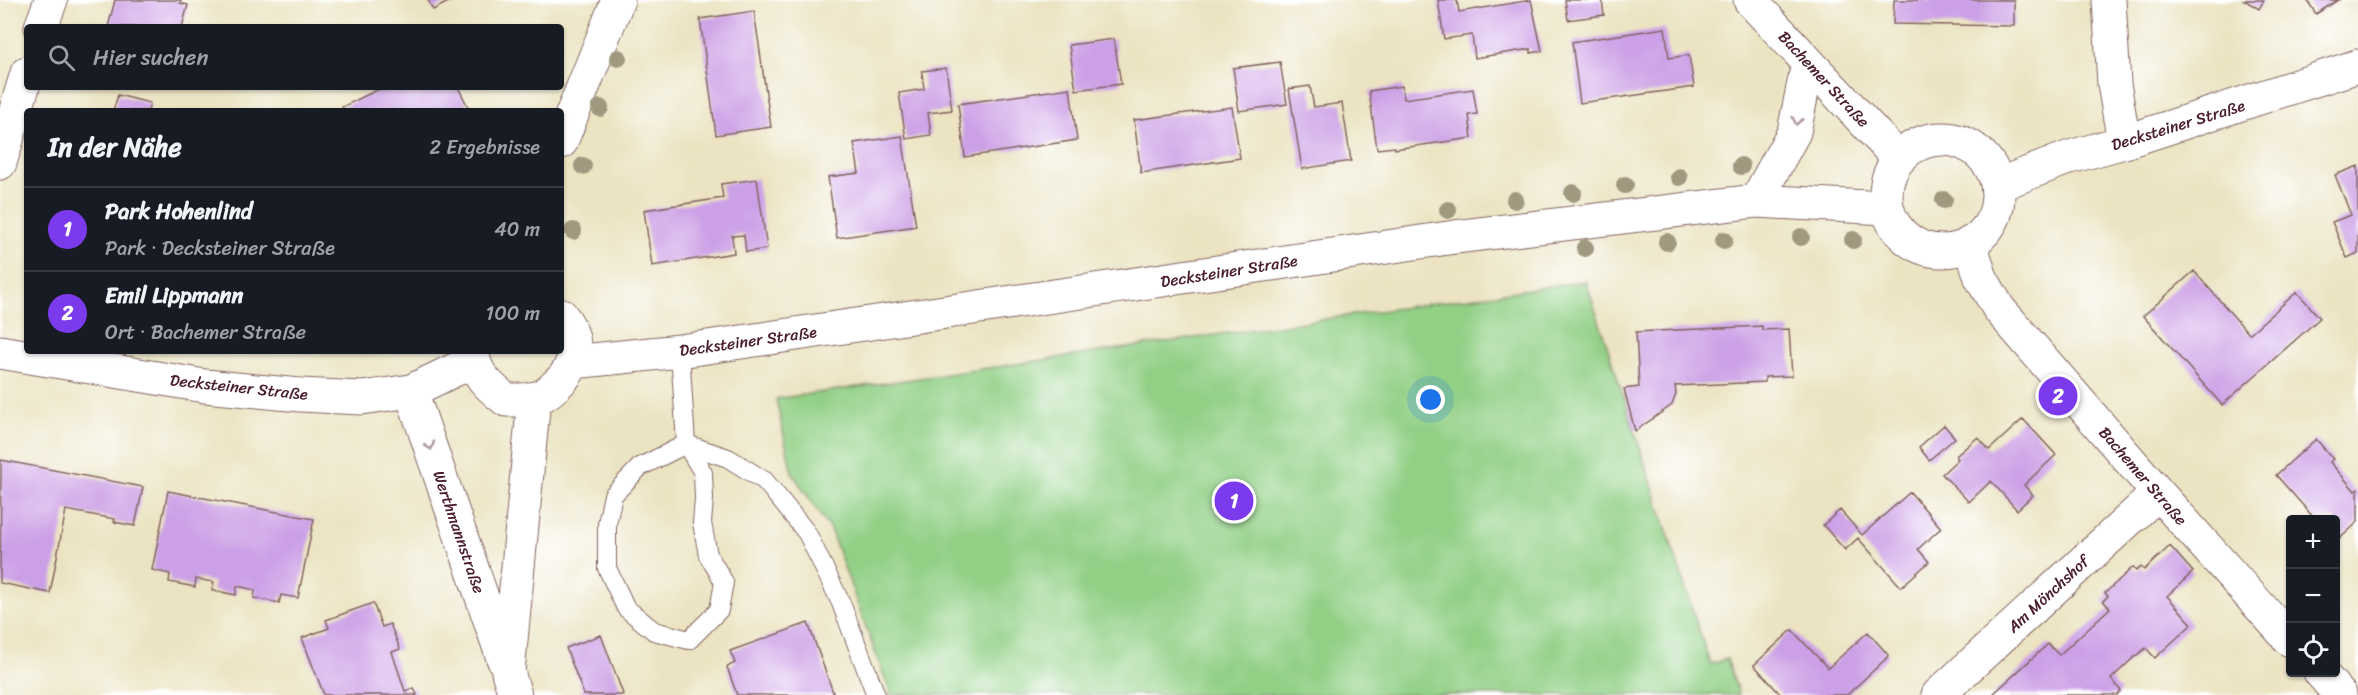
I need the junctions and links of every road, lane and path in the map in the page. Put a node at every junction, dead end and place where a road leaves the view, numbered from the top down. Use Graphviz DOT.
graph roads {
  1 [pos="51,0"];
  2 [pos="618,0"];
  3 [pos="1750,0"];
  4 [pos="2109,0"];
  5 [pos="42,24"];
  6 [pos="1808,63"];
  7 [pos="2358,66"];
  8 [pos="24,83"];
  9 [pos="564,135"];
  10 [pos="2124,142"];
  11 [pos="1898,158"];
  12 [pos="0,163"];
  13 [pos="1998,185"];
  14 [pos="1756,201"];
  15 [pos="1887,208"];
  16 [pos="1970,243"];
  17 [pos="564,319"];
  18 [pos="680,351"];
  19 [pos="0,352"];
  20 [pos="473,356"];
  21 [pos="573,362"];
  22 [pos="411,391"];
  23 [pos="534,399"];
  24 [pos="686,444"];
  25 [pos="2157,493"];
  26 [pos="2286,636"];
  27 [pos="2324,677"];
  28 [pos="511,684"];
  29 [pos="876,695"];
  30 [pos="1938,695"];
  31 [pos="2340,695"];
  1 -- 5 [label="street"];
  2 -- 9 [label="street"];
  3 -- 6 [label="street, Bachemer Straße"];
  4 -- 10 [label="street"];
  6 -- 11 [label="street, Bachemer Straße"];
  6 -- 14 [label="street, one-way"];
  7 -- 10 [label="street, Decksteiner Straße"];
  8 -- 12 [label="street"];
  10 -- 13 [label="street, Decksteiner Straße"];
  11 -- 13 [label="street"];
  11 -- 15 [label="street"];
  13 -- 16 [label="street"];
  14 -- 15 [label="street, Decksteiner Straße"];
  14 -- 18 [label="street, Decksteiner Straße"];
  15 -- 16 [label="street"];
  16 -- 25 [label="street, Bachemer Straße"];
  17 -- 21 [label="street"];
  18 -- 21 [label="street, Decksteiner Straße"];
  18 -- 24 [label="lane"];
  19 -- 22 [label="street, Decksteiner Straße"];
  20 -- 22 [label="street, Decksteiner Straße"];
  20 -- 23 [label="street"];
  21 -- 23 [label="street"];
  22 -- 28 [label="street, Werthmannstraße, one-way"];
  23 -- 28 [label="street, Werthmannstraße"];
  24 -- 24 [label="lane"];
  24 -- 29 [label="lane"];
  25 -- 26 [label="street, Bachemer Straße"];
  25 -- 30 [label="street, Am Mönchshof"];
  27 -- 31 [label="street"];
}
